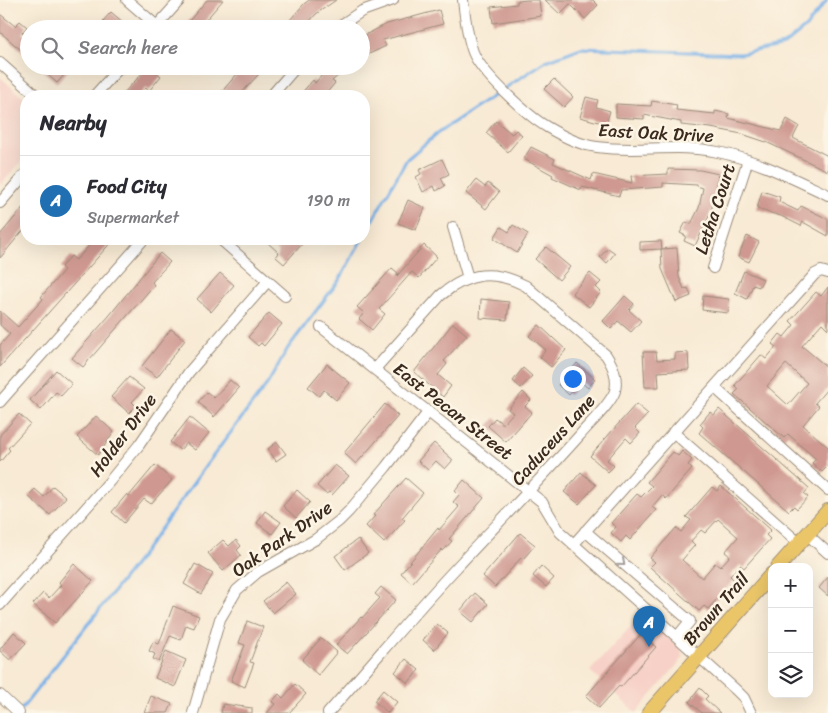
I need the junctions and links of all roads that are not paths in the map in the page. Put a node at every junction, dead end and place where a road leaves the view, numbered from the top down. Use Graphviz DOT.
graph roads {
  1 [pos="127,0"];
  2 [pos="180,0"];
  3 [pos="393,0"];
  4 [pos="463,0"];
  5 [pos="148,20"];
  6 [pos="162,20"];
  7 [pos="349,20"];
  8 [pos="0,63"];
  9 [pos="113,75"];
  10 [pos="289,75"];
  11 [pos="30,90"];
  12 [pos="99,90"];
  13 [pos="275,90"];
  14 [pos="748,160"];
  15 [pos="20,180"];
  16 [pos="828,195"];
  17 [pos="0,203"];
  18 [pos="453,227"];
  19 [pos="139,245"];
  20 [pos="227,245"];
  21 [pos="712,268"];
  22 [pos="828,273"];
  23 [pos="468,278"];
  24 [pos="268,281"];
  25 [pos="285,296"];
  26 [pos="321,327"];
  27 [pos="375,369"];
  28 [pos="714,387"];
  29 [pos="0,402"];
  30 [pos="429,411"];
  31 [pos="673,432"];
  32 [pos="828,490"];
  33 [pos="530,492"];
  34 [pos="828,510"];
  35 [pos="585,531"];
  36 [pos="803,538"];
  37 [pos="573,545"];
  38 [pos="828,553"];
  39 [pos="781,563"];
  40 [pos="768,579"];
  41 [pos="0,605"];
  42 [pos="677,637"];
  43 [pos="699,657"];
  44 [pos="4,699"];
  45 [pos="19,713"];
  46 [pos="193,713"];
  47 [pos="328,713"];
  48 [pos="649,713"];
  49 [pos="751,713"];
  1 -- 5 [label="street"];
  2 -- 6 [label="street"];
  3 -- 7 [label="street"];
  4 -- 14 [label="street, East Oak Drive"];
  8 -- 11 [label="street"];
  9 -- 12 [label="street"];
  10 -- 13 [label="street"];
  14 -- 16 [label="street, East Oak Drive"];
  14 -- 21 [label="street, Letha Court"];
  15 -- 17 [label="street"];
  18 -- 23 [label="street"];
  19 -- 29 [label="street"];
  20 -- 24 [label="street"];
  22 -- 28 [label="street"];
  23 -- 27 [label="street, Caduceus Lane"];
  23 -- 33 [label="street, Caduceus Lane"];
  24 -- 25 [label="street"];
  24 -- 41 [label="street, Holder Drive"];
  26 -- 27 [label="street, East Pecan Street"];
  27 -- 30 [label="street, East Pecan Street"];
  28 -- 31 [label="street"];
  28 -- 32 [label="street"];
  30 -- 33 [label="street, East Pecan Street"];
  30 -- 46 [label="street, Oak Park Drive"];
  31 -- 35 [label="street"];
  31 -- 36 [label="street"];
  33 -- 37 [label="street, East Pecan Street"];
  33 -- 47 [label="street, Caduceus Lane"];
  34 -- 36 [label="main road"];
  35 -- 37 [label="street"];
  35 -- 42 [label="street, one-way"];
  36 -- 38 [label="street"];
  36 -- 39 [label="main road"];
  37 -- 42 [label="street, East Pecan Street"];
  40 -- 43 [label="main road, Brown Trail"];
  42 -- 43 [label="street, East Pecan Street"];
  43 -- 48 [label="main road, Brown Trail"];
  43 -- 49 [label="street, East Pecan Street"];
  44 -- 45 [label="street"];
}
